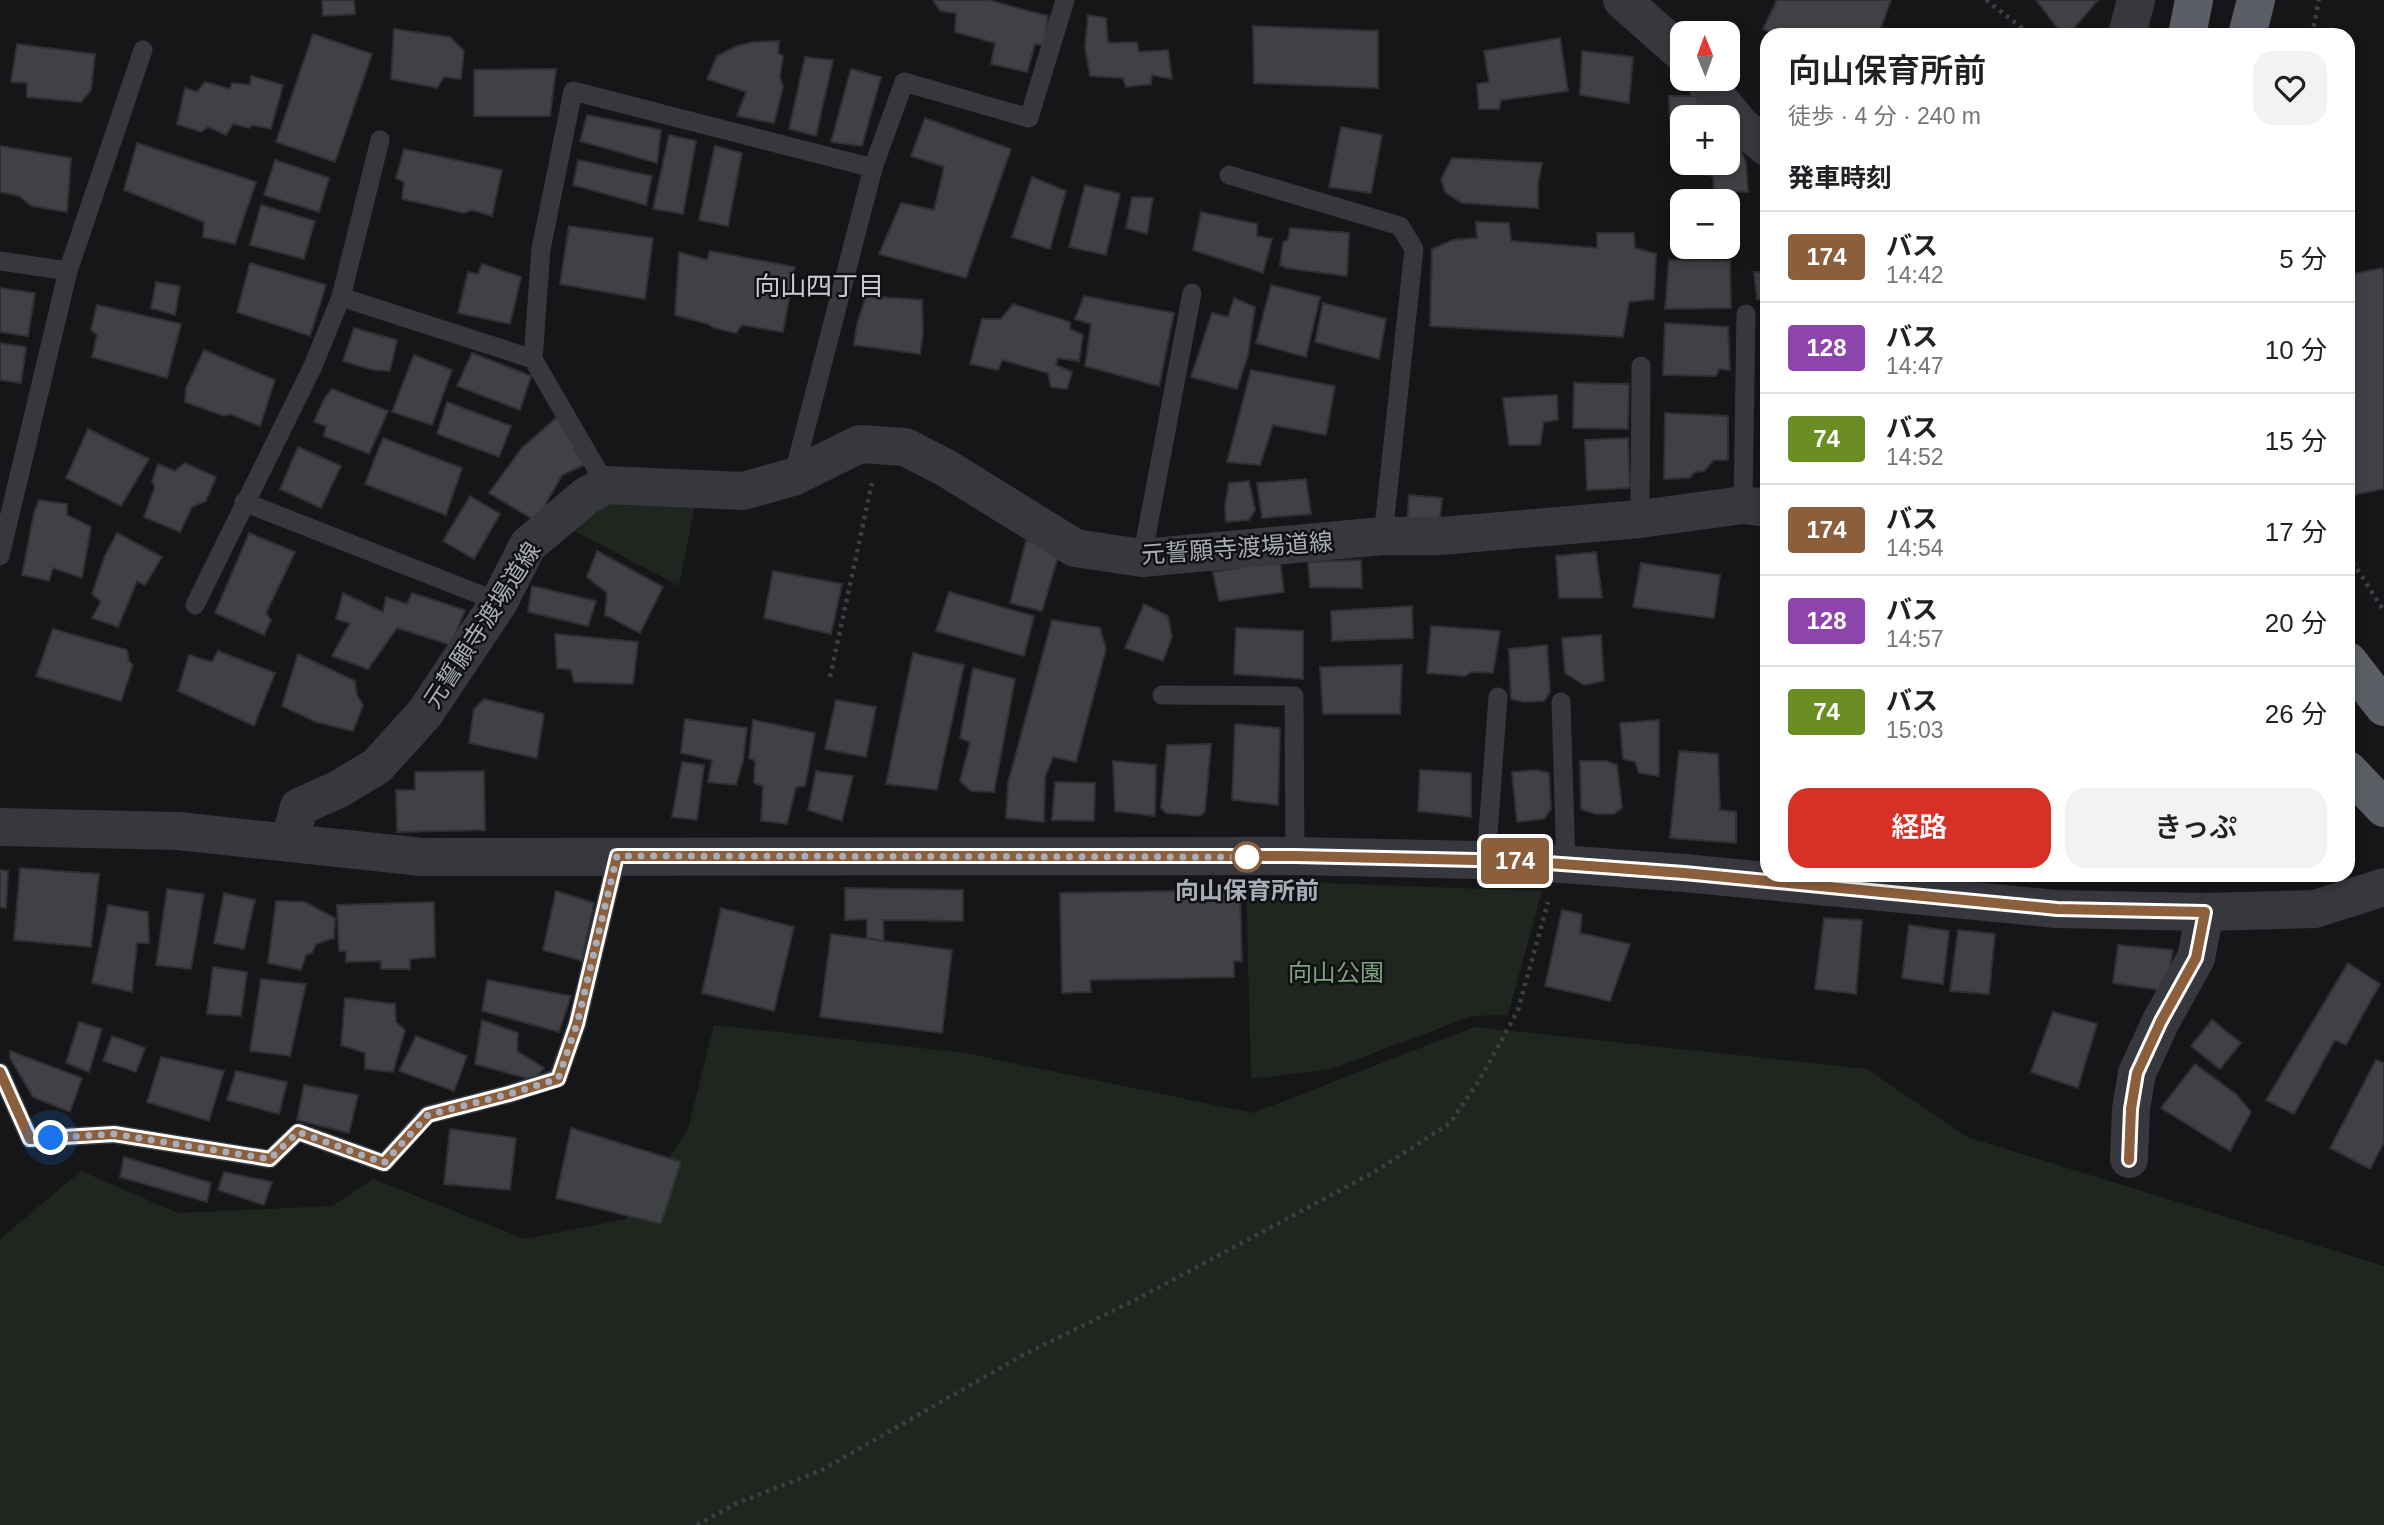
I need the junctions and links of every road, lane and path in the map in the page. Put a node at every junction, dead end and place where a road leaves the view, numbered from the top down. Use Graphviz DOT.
graph roads {
  1 [pos="1065,0"];
  2 [pos="1622,0"];
  3 [pos="1986,0"];
  4 [pos="2136,0"];
  5 [pos="2194,0"];
  6 [pos="2256,0"];
  7 [pos="2319,0"];
  8 [pos="2022,28"];
  9 [pos="2129,28"];
  10 [pos="2188,28"];
  11 [pos="2249,28"];
  12 [pos="2313,28"];
  13 [pos="1670,42"];
  14 [pos="143,50"];
  15 [pos="1713,91"];
  16 [pos="380,140"];
  17 [pos="1760,141"];
  18 [pos="873,168"];
  19 [pos="1228,175"];
  20 [pos="0,261"];
  21 [pos="68,271"];
  22 [pos="1192,292"];
  23 [pos="341,297"];
  24 [pos="1745,314"];
  25 [pos="533,359"];
  26 [pos="1641,366"];
  27 [pos="880,446"];
  28 [pos="793,477"];
  29 [pos="606,485"];
  30 [pos="244,502"];
  31 [pos="1755,507"];
  32 [pos="1640,519"];
  33 [pos="1383,536"];
  34 [pos="0,556"];
  35 [pos="1142,558"];
  36 [pos="2355,566"];
  37 [pos="499,602"];
  38 [pos="195,605"];
  39 [pos="2384,611"];
  40 [pos="2355,670"];
  41 [pos="830,677"];
  42 [pos="1162,695"];
  43 [pos="1498,697"];
  44 [pos="1560,702"];
  45 [pos="2384,707"];
  46 [pos="2355,777"];
  47 [pos="2384,808"];
  48 [pos="0,827"];
  49 [pos="289,843"];
  50 [pos="617,856"];
  51 [pos="1295,856"];
  52 [pos="1486,860"];
  53 [pos="1566,865"];
  54 [pos="1760,880"];
  55 [pos="1777,882"];
  56 [pos="2384,887"];
  57 [pos="1548,901"];
  58 [pos="2205,912"];
  59 [pos="0,1072"];
  60 [pos="2129,1160"];
  61 [pos="697,1525"];
  1 -- 18 [label="lane"];
  2 -- 13 [label="street"];
  3 -- 8 [label="path"];
  4 -- 9 [label="street"];
  5 -- 10 [label="highway"];
  6 -- 11 [label="highway"];
  7 -- 12 [label="path"];
  14 -- 21 [label="lane"];
  15 -- 17 [label="street"];
  16 -- 23 [label="lane"];
  18 -- 25 [label="lane"];
  18 -- 28 [label="lane"];
  19 -- 33 [label="lane"];
  20 -- 21 [label="lane"];
  21 -- 34 [label="lane"];
  22 -- 35 [label="lane"];
  23 -- 25 [label="lane"];
  23 -- 30 [label="lane"];
  24 -- 31 [label="lane"];
  25 -- 29 [label="lane"];
  26 -- 32 [label="lane"];
  27 -- 28 [label="street, 元誓願寺渡場道線"];
  27 -- 35 [label="street, 元誓願寺渡場道線"];
  27 -- 41 [label="path"];
  28 -- 29 [label="street, 元誓願寺渡場道線"];
  29 -- 37 [label="street, 元誓願寺渡場道線"];
  30 -- 37 [label="lane"];
  30 -- 38 [label="lane"];
  31 -- 32 [label="street, 元誓願寺渡場道線"];
  32 -- 33 [label="street, 元誓願寺渡場道線"];
  33 -- 35 [label="street, 元誓願寺渡場道線"];
  36 -- 39 [label="path"];
  37 -- 49 [label="street, 元誓願寺渡場道線"];
  40 -- 45 [label="highway"];
  42 -- 51 [label="lane"];
  43 -- 52 [label="lane"];
  44 -- 53 [label="lane"];
  46 -- 47 [label="highway"];
  48 -- 49 [label="street"];
  49 -- 50 [label="street"];
  50 -- 51 [label="street"];
  50 -- 59 [label="lane"];
  51 -- 52 [label="street"];
  52 -- 53 [label="street"];
  53 -- 54 [label="street"];
  55 -- 58 [label="street"];
  56 -- 58 [label="street"];
  57 -- 61 [label="path"];
  58 -- 60 [label="street"];
}
